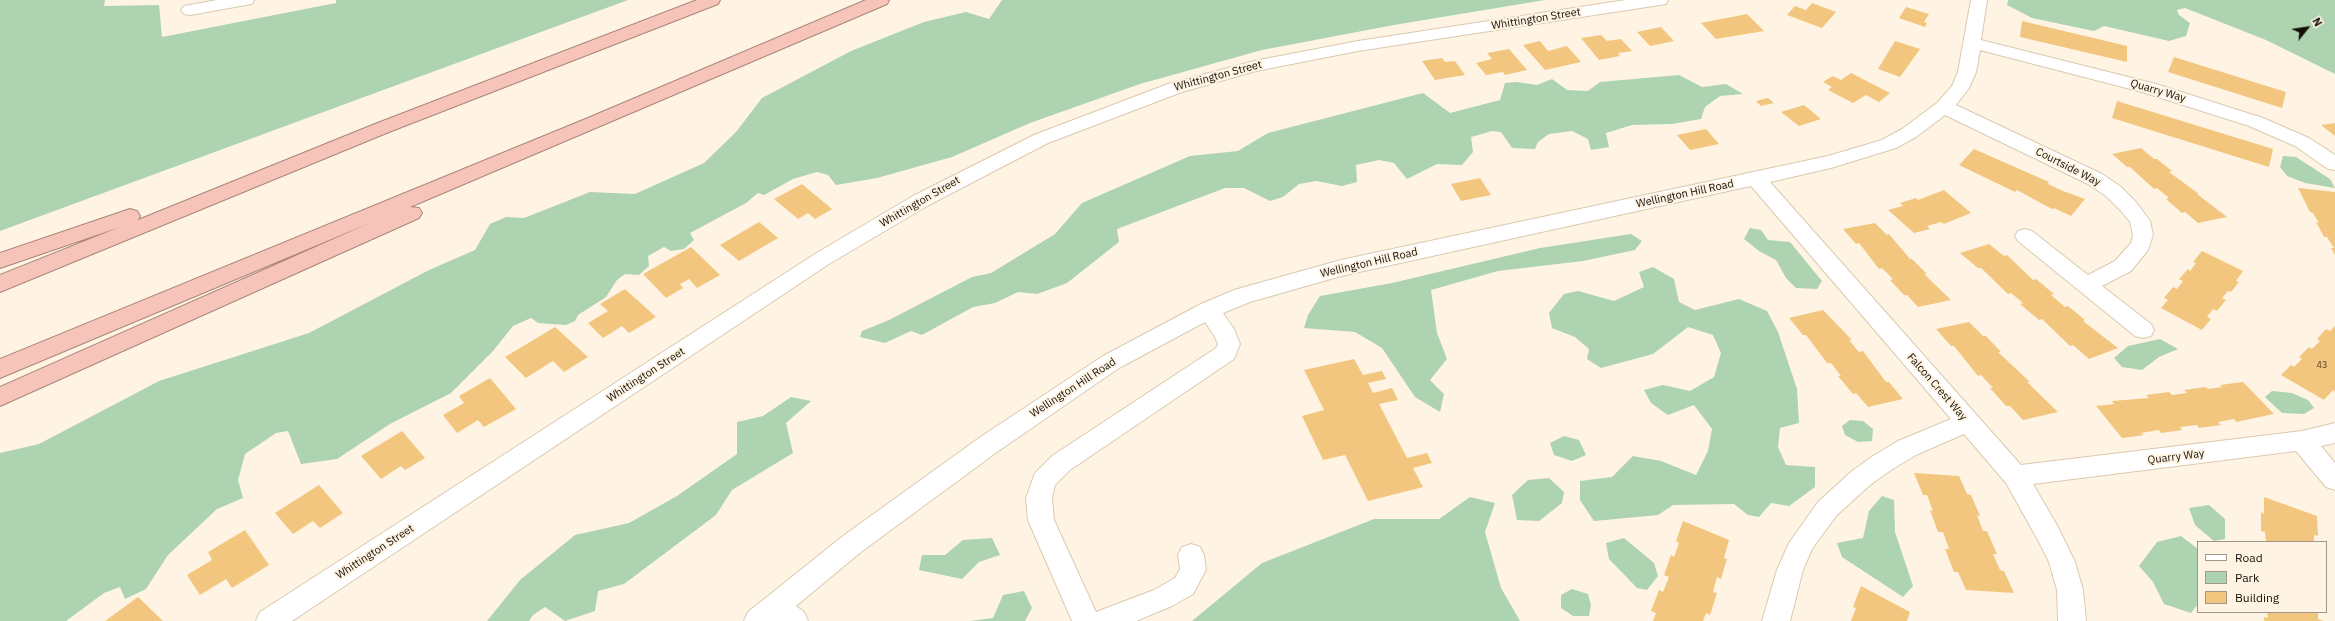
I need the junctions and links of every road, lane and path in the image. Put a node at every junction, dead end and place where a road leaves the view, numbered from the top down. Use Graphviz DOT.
graph roads {
  1 [pos="244,0"];
  2 [pos="712,0"];
  3 [pos="881,0"];
  4 [pos="1660,0"];
  5 [pos="1979,0"];
  6 [pos="190,10"];
  7 [pos="1972,43"];
  8 [pos="1944,107"];
  9 [pos="382,128"];
  10 [pos="507,158"];
  11 [pos="2335,164"];
  12 [pos="1756,179"];
  13 [pos="2025,236"];
  14 [pos="0,261"];
  15 [pos="0,284"];
  16 [pos="2086,285"];
  17 [pos="1208,310"];
  18 [pos="2143,330"];
  19 [pos="0,369"];
  20 [pos="0,396"];
  21 [pos="1968,422"];
  22 [pos="2335,433"];
  23 [pos="2302,441"];
  24 [pos="2015,476"];
  25 [pos="2335,480"];
  26 [pos="1191,555"];
  27 [pos="776,616"];
  28 [pos="270,621"];
  29 [pos="1086,621"];
  30 [pos="1105,621"];
  31 [pos="1776,621"];
  32 [pos="2072,621"];
  1 -- 6 [label="street"];
  2 -- 9 [label="highway"];
  3 -- 10 [label="highway"];
  4 -- 28 [label="street, Whittington Street"];
  5 -- 7 [label="street, Wellington Hill Road"];
  7 -- 8 [label="street, Wellington Hill Road"];
  7 -- 11 [label="street, Quarry Way"];
  8 -- 12 [label="street, Wellington Hill Road"];
  8 -- 16 [label="street, Courtside Way"];
  9 -- 14 [label="highway"];
  9 -- 15 [label="highway"];
  10 -- 19 [label="highway"];
  10 -- 20 [label="highway"];
  12 -- 17 [label="street, Wellington Hill Road"];
  12 -- 21 [label="street, Falcon Crest Way"];
  13 -- 16 [label="street"];
  16 -- 18 [label="street"];
  17 -- 27 [label="street, Wellington Hill Road"];
  17 -- 29 [label="street"];
  21 -- 24 [label="street, Falcon Crest Way"];
  21 -- 31 [label="street"];
  22 -- 23 [label="street, Quarry Way"];
  23 -- 24 [label="street, Quarry Way"];
  23 -- 25 [label="street"];
  24 -- 32 [label="street, Falcon Crest Way"];
  26 -- 30 [label="street"];
}
